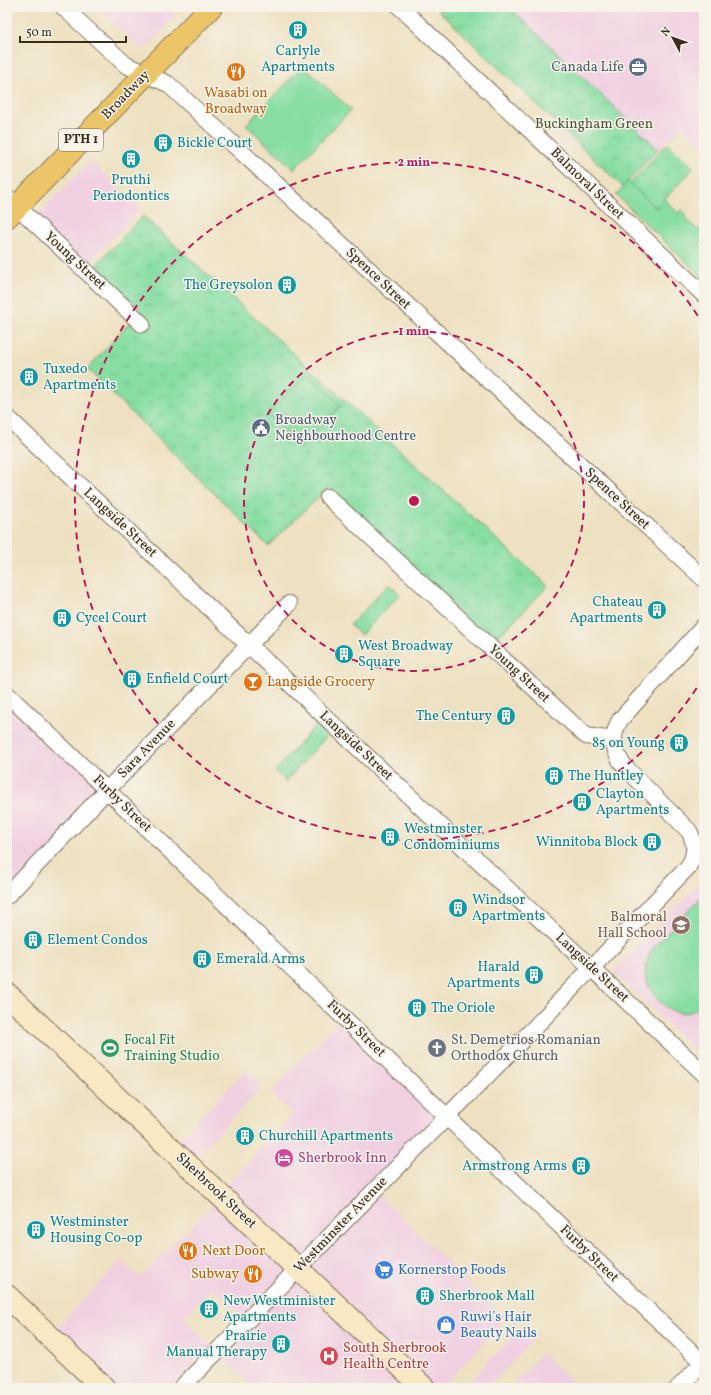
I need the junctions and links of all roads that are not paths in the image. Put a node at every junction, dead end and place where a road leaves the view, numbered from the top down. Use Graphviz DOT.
graph roads {
  1 [pos="63,7"];
  2 [pos="211,7"];
  3 [pos="400,7"];
  4 [pos="146,74"];
  5 [pos="10,207"];
  6 [pos="704,295"];
  7 [pos="142,324"];
  8 [pos="7,417"];
  9 [pos="328,497"];
  10 [pos="704,579"];
  11 [pos="289,604"];
  12 [pos="704,626"];
  13 [pos="249,645"];
  14 [pos="7,694"];
  15 [pos="613,740"];
  16 [pos="107,790"];
  17 [pos="7,896"];
  18 [pos="592,968"];
  19 [pos="7,994"];
  20 [pos="704,1074"];
  21 [pos="447,1116"];
  22 [pos="298,1269"];
  23 [pos="7,1296"];
  24 [pos="703,1363"];
  25 [pos="104,1388"];
  26 [pos="181,1388"];
  27 [pos="424,1388"];
  28 [pos="678,1388"];
  1 -- 4 [label="street, Spence Street"];
  2 -- 4 [label="highway, Broadway / PTH 1"];
  3 -- 6 [label="street, Balmoral Street"];
  4 -- 5 [label="highway, Broadway / PTH 1"];
  4 -- 10 [label="street, Spence Street"];
  5 -- 7 [label="street, Young Street"];
  8 -- 13 [label="street, Langside Street"];
  9 -- 15 [label="street, Young Street"];
  11 -- 13 [label="street, Sara Avenue"];
  12 -- 15 [label="street"];
  13 -- 16 [label="street, Sara Avenue"];
  13 -- 18 [label="street, Langside Street"];
  14 -- 16 [label="street, Furby Street"];
  15 -- 18 [label="street, Westminster Avenue"];
  16 -- 17 [label="street, Sara Avenue"];
  16 -- 21 [label="street, Furby Street"];
  18 -- 20 [label="street, Langside Street"];
  18 -- 21 [label="street, Westminster Avenue"];
  19 -- 22 [label="main road, Sherbrook Street"];
  21 -- 22 [label="street, Westminster Avenue"];
  21 -- 24 [label="street, Furby Street"];
  22 -- 26 [label="street, Westminster Avenue"];
  22 -- 27 [label="main road, Sherbrook Street"];
  23 -- 25 [label="main road"];
  24 -- 28 [label="street"];
}
